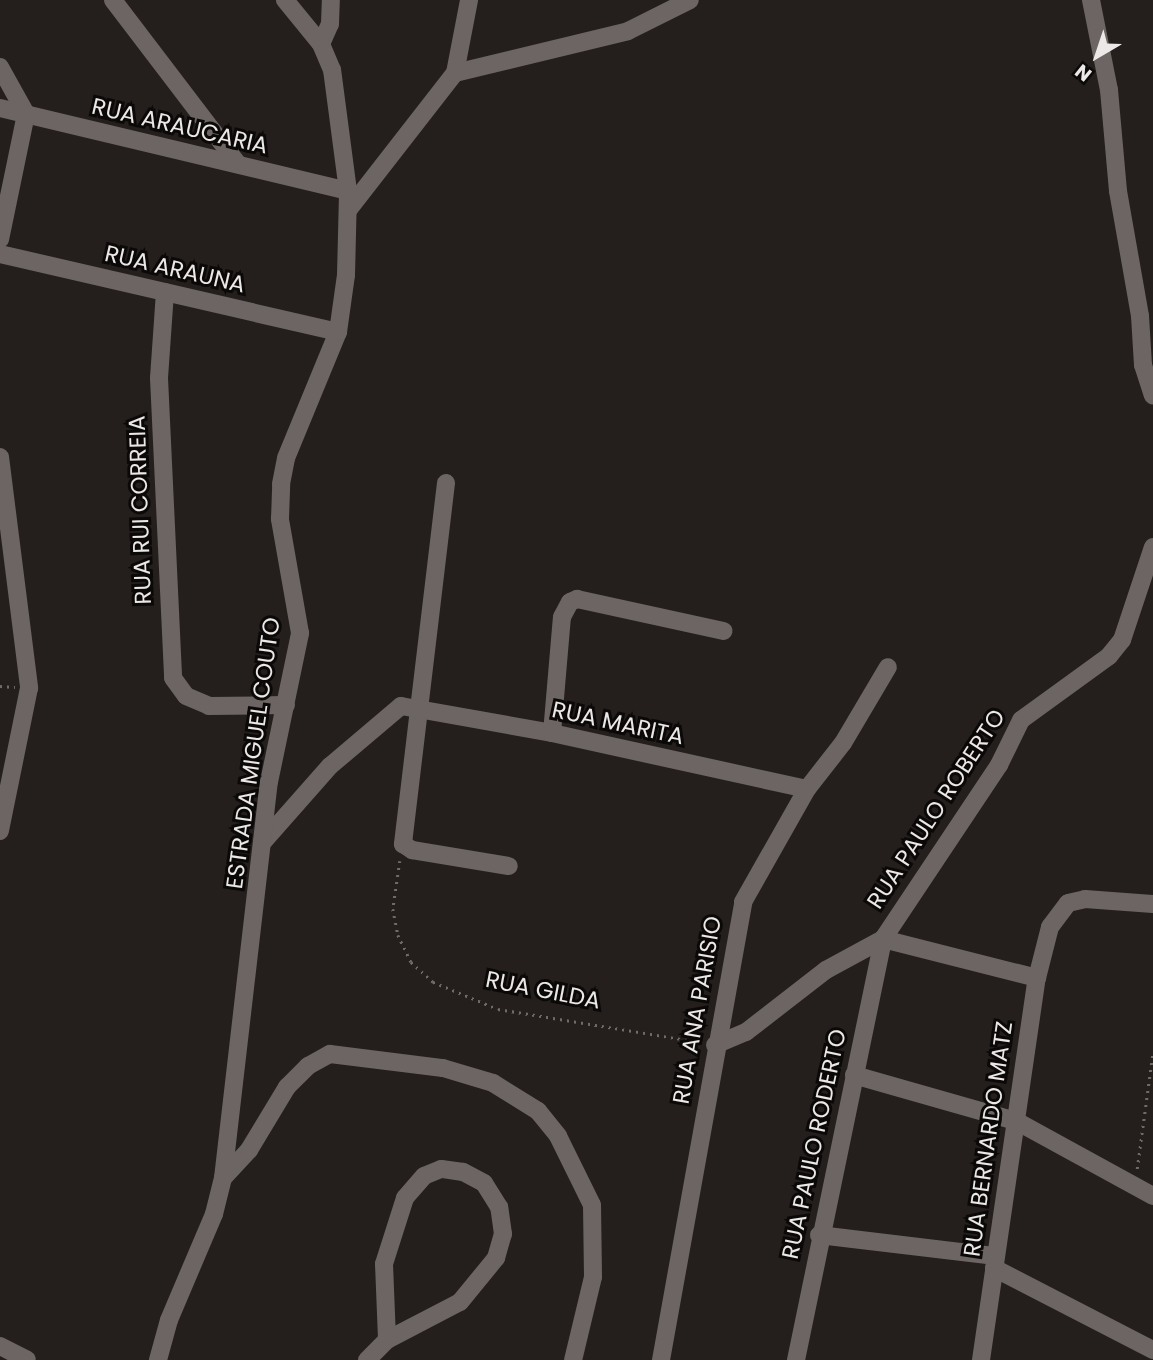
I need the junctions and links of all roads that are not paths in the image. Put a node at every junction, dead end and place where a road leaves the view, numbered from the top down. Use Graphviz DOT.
graph roads {
  1 [pos="113,0"];
  2 [pos="285,0"];
  3 [pos="331,0"];
  4 [pos="469,0"];
  5 [pos="690,0"];
  6 [pos="1091,0"];
  7 [pos="321,44"];
  8 [pos="0,67"];
  9 [pos="455,72"];
  10 [pos="0,108"];
  11 [pos="26,114"];
  12 [pos="238,164"];
  13 [pos="349,200"];
  14 [pos="0,239"];
  15 [pos="0,254"];
  16 [pos="165,292"];
  17 [pos="338,332"];
  18 [pos="1151,385"];
  19 [pos="0,457"];
  20 [pos="446,482"];
  21 [pos="4,510"];
  22 [pos="1153,548"];
  23 [pos="724,631"];
  24 [pos="888,667"];
  25 [pos="286,705"];
  26 [pos="417,710"];
  27 [pos="552,733"];
  28 [pos="807,789"];
  29 [pos="0,831"];
  30 [pos="262,843"];
  31 [pos="509,866"];
  32 [pos="1153,904"];
  33 [pos="883,939"];
  34 [pos="1037,978"];
  35 [pos="715,1045"];
  36 [pos="854,1075"];
  37 [pos="1016,1121"];
  38 [pos="223,1178"];
  39 [pos="1153,1196"];
  40 [pos="819,1235"];
  41 [pos="995,1262"];
  42 [pos="387,1340"];
  43 [pos="0,1346"];
  44 [pos="1153,1350"];
  45 [pos="802,1359"];
  46 [pos="27,1360"];
  47 [pos="158,1360"];
  48 [pos="367,1360"];
  49 [pos="573,1360"];
  50 [pos="661,1360"];
  51 [pos="981,1360"];
  1 -- 12 [label="street"];
  2 -- 7 [label="street, ESTRADA MIGUEL COUTO"];
  3 -- 7 [label="street"];
  4 -- 9 [label="street"];
  5 -- 9 [label="street"];
  6 -- 18 [label="street"];
  7 -- 13 [label="street, ESTRADA MIGUEL COUTO"];
  8 -- 11 [label="street"];
  9 -- 13 [label="street"];
  10 -- 11 [label="street, RUA ARAUCARIA"];
  11 -- 12 [label="street, RUA ARAUCARIA"];
  11 -- 14 [label="street"];
  12 -- 13 [label="street, RUA ARAUCARIA"];
  13 -- 17 [label="street, ESTRADA MIGUEL COUTO"];
  15 -- 16 [label="street, RUA ARAUNA"];
  16 -- 17 [label="street, RUA ARAUNA"];
  16 -- 25 [label="street, RUA RUI CORREIA"];
  17 -- 25 [label="street, ESTRADA MIGUEL COUTO"];
  19 -- 21 [label="street"];
  20 -- 26 [label="street"];
  21 -- 29 [label="street"];
  22 -- 33 [label="street, RUA PAULO ROBERTO"];
  23 -- 27 [label="street"];
  24 -- 28 [label="street, RUA ANA PARISIO"];
  25 -- 30 [label="street, ESTRADA MIGUEL COUTO"];
  26 -- 27 [label="street, RUA MARITA"];
  26 -- 30 [label="street"];
  26 -- 31 [label="street"];
  27 -- 28 [label="street, RUA MARITA"];
  28 -- 35 [label="street, RUA ANA PARISIO"];
  30 -- 38 [label="street, ESTRADA MIGUEL COUTO"];
  32 -- 34 [label="street, RUA BERNARDO MATZ"];
  33 -- 34 [label="street"];
  33 -- 35 [label="street"];
  33 -- 36 [label="street, RUA PAULO RODERTO"];
  34 -- 37 [label="street, RUA BERNARDO MATZ"];
  35 -- 50 [label="street, RUA ANA PARISIO"];
  36 -- 37 [label="street"];
  36 -- 40 [label="street, RUA PAULO RODERTO"];
  37 -- 39 [label="street"];
  37 -- 41 [label="street, RUA BERNARDO MATZ"];
  38 -- 47 [label="street, ESTRADA MIGUEL COUTO"];
  38 -- 49 [label="street"];
  40 -- 41 [label="street"];
  40 -- 45 [label="street, RUA PAULO RODERTO"];
  41 -- 44 [label="street"];
  41 -- 51 [label="street, RUA BERNARDO MATZ"];
  42 -- 42 [label="street"];
  42 -- 48 [label="street"];
  43 -- 46 [label="street"];
}
